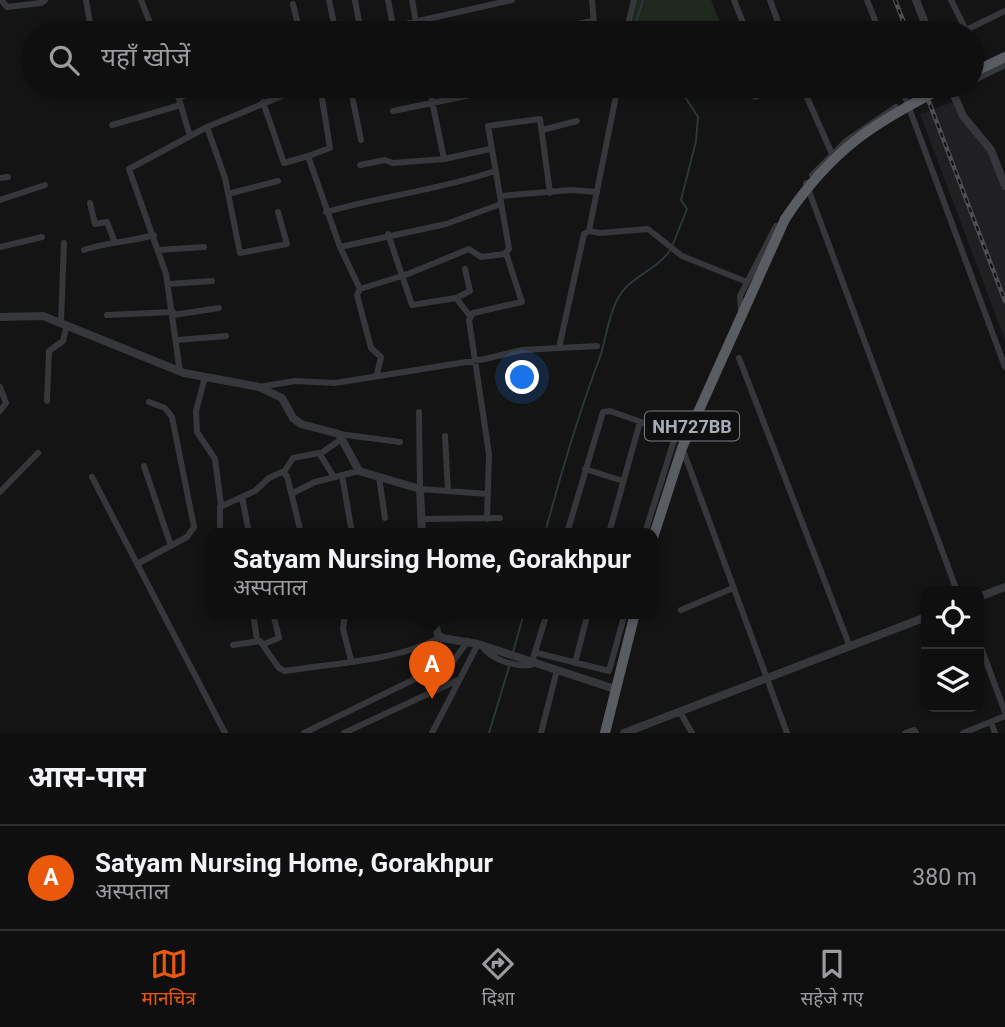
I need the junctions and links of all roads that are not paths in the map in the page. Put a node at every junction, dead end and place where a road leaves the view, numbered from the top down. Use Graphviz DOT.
graph roads {
  1 [pos="1,0"];
  2 [pos="45,0"];
  3 [pos="86,0"];
  4 [pos="141,0"];
  5 [pos="329,0"];
  6 [pos="355,0"];
  7 [pos="388,0"];
  8 [pos="412,0"];
  9 [pos="512,0"];
  10 [pos="593,0"];
  11 [pos="634,0"];
  12 [pos="734,0"];
  13 [pos="770,0"];
  14 [pos="867,0"];
  15 [pos="916,0"];
  16 [pos="951,0"];
  17 [pos="293,4"];
  18 [pos="1005,11"];
  19 [pos="90,21"];
  20 [pos="149,21"];
  21 [pos="297,21"];
  22 [pos="333,21"];
  23 [pos="360,21"];
  24 [pos="392,21"];
  25 [pos="416,21"];
  26 [pos="592,21"];
  27 [pos="630,21"];
  28 [pos="742,21"];
  29 [pos="778,21"];
  30 [pos="875,21"];
  31 [pos="924,21"];
  32 [pos="962,21"];
  33 [pos="984,21"];
  34 [pos="1005,51"];
  35 [pos="1005,57"];
  36 [pos="984,62"];
  37 [pos="1005,64"];
  38 [pos="984,68"];
  39 [pos="984,74"];
  40 [pos="179,98"];
  41 [pos="186,98"];
  42 [pos="275,98"];
  43 [pos="322,98"];
  44 [pos="352,98"];
  45 [pos="432,98"];
  46 [pos="459,98"];
  47 [pos="616,98"];
  48 [pos="807,98"];
  49 [pos="906,98"];
  50 [pos="927,98"];
  51 [pos="955,98"];
  52 [pos="180,101"];
  53 [pos="263,102"];
  54 [pos="907,102"];
  55 [pos="433,104"];
  56 [pos="393,111"];
  57 [pos="578,121"];
  58 [pos="112,125"];
  59 [pos="207,127"];
  60 [pos="542,130"];
  61 [pos="190,136"];
  62 [pos="361,140"];
  63 [pos="490,149"];
  64 [pos="832,153"];
  65 [pos="308,156"];
  66 [pos="444,159"];
  67 [pos="360,165"];
  68 [pos="495,171"];
  69 [pos="8,177"];
  70 [pos="0,178"];
  71 [pos="278,181"];
  72 [pos="806,183"];
  73 [pos="45,185"];
  74 [pos="1005,186"];
  75 [pos="597,192"];
  76 [pos="550,193"];
  77 [pos="228,194"];
  78 [pos="0,200"];
  79 [pos="500,200"];
  80 [pos="90,204"];
  81 [pos="278,212"];
  82 [pos="326,212"];
  83 [pos="589,231"];
  84 [pos="388,234"];
  85 [pos="154,235"];
  86 [pos="42,237"];
  87 [pos="64,243"];
  88 [pos="115,243"];
  89 [pos="0,247"];
  90 [pos="204,247"];
  91 [pos="340,247"];
  92 [pos="85,250"];
  93 [pos="158,250"];
  94 [pos="506,253"];
  95 [pos="465,269"];
  96 [pos="400,276"];
  97 [pos="212,281"];
  98 [pos="747,282"];
  99 [pos="168,284"];
  100 [pos="360,289"];
  101 [pos="456,298"];
  102 [pos="219,308"];
  103 [pos="744,309"];
  104 [pos="173,313"];
  105 [pos="107,315"];
  106 [pos="470,316"];
  107 [pos="0,317"];
  108 [pos="64,323"];
  109 [pos="226,336"];
  110 [pos="177,340"];
  111 [pos="597,346"];
  112 [pos="559,348"];
  113 [pos="738,358"];
  114 [pos="474,361"];
  115 [pos="1005,367"];
  116 [pos="180,372"];
  117 [pos="377,374"];
  118 [pos="205,377"];
  119 [pos="259,387"];
  120 [pos="1,392"];
  121 [pos="47,401"];
  122 [pos="149,402"];
  123 [pos="0,411"];
  124 [pos="419,412"];
  125 [pos="640,422"];
  126 [pos="339,434"];
  127 [pos="445,436"];
  128 [pos="681,440"];
  129 [pos="400,442"];
  130 [pos="38,453"];
  131 [pos="320,454"];
  132 [pos="144,466"];
  133 [pos="585,469"];
  134 [pos="359,471"];
  135 [pos="284,472"];
  136 [pos="338,476"];
  137 [pos="92,477"];
  138 [pos="379,477"];
  139 [pos="623,481"];
  140 [pos="420,489"];
  141 [pos="448,491"];
  142 [pos="0,492"];
  143 [pos="293,493"];
  144 [pos="488,494"];
  145 [pos="242,497"];
  146 [pos="221,505"];
  147 [pos="385,518"];
  148 [pos="422,519"];
  149 [pos="487,519"];
  150 [pos="500,519"];
  151 [pos="220,528"];
  152 [pos="248,528"];
  153 [pos="299,528"];
  154 [pos="351,528"];
  155 [pos="422,528"];
  156 [pos="568,528"];
  157 [pos="609,528"];
  158 [pos="647,528"];
  159 [pos="657,528"];
  160 [pos="171,546"];
  161 [pos="137,564"];
  162 [pos="955,586"];
  163 [pos="1005,587"];
  164 [pos="733,589"];
  165 [pos="984,595"];
  166 [pos="681,610"];
  167 [pos="254,619"];
  168 [pos="274,619"];
  169 [pos="344,619"];
  170 [pos="434,619"];
  171 [pos="546,619"];
  172 [pos="586,619"];
  173 [pos="629,619"];
  174 [pos="630,619"];
  175 [pos="921,619"];
  176 [pos="440,637"];
  177 [pos="257,640"];
  178 [pos="468,641"];
  179 [pos="264,644"];
  180 [pos="233,645"];
  181 [pos="483,646"];
  182 [pos="850,647"];
  183 [pos="982,649"];
  184 [pos="537,653"];
  185 [pos="351,660"];
  186 [pos="519,662"];
  187 [pos="534,663"];
  188 [pos="575,663"];
  189 [pos="557,670"];
  190 [pos="766,679"];
  191 [pos="458,680"];
  192 [pos="615,690"];
  193 [pos="680,712"];
  194 [pos="1005,714"];
  195 [pos="608,721"];
  196 [pos="991,722"];
  197 [pos="360,723"];
  198 [pos="626,732"];
  199 [pos="225,733"];
  200 [pos="304,733"];
  201 [pos="344,733"];
  202 [pos="360,733"];
  203 [pos="432,733"];
  204 [pos="541,733"];
  205 [pos="605,733"];
  206 [pos="692,733"];
  207 [pos="787,733"];
  208 [pos="905,733"];
  209 [pos="916,733"];
  210 [pos="962,733"];
  211 [pos="995,733"];
  1 -- 2 [label="street"];
  3 -- 19 [label="street"];
  4 -- 20 [label="street"];
  5 -- 22 [label="street"];
  6 -- 23 [label="street"];
  7 -- 24 [label="street"];
  8 -- 25 [label="street"];
  9 -- 25 [label="street"];
  10 -- 26 [label="street"];
  11 -- 27 [label="street"];
  12 -- 28 [label="street"];
  13 -- 29 [label="street"];
  14 -- 30 [label="street"];
  15 -- 31 [label="street"];
  16 -- 32 [label="street"];
  17 -- 21 [label="street"];
  18 -- 33 [label="street"];
  34 -- 36 [label="street"];
  35 -- 38 [label="highway"];
  37 -- 39 [label="street"];
  40 -- 52 [label="street"];
  41 -- 52 [label="street"];
  42 -- 53 [label="street"];
  43 -- 65 [label="street"];
  44 -- 62 [label="street"];
  45 -- 55 [label="street"];
  46 -- 55 [label="street"];
  47 -- 75 [label="street"];
  48 -- 64 [label="street"];
  49 -- 54 [label="street"];
  50 -- 103 [label="highway, NH727BB, bridge"];
  51 -- 74 [label="street"];
  52 -- 58 [label="street"];
  52 -- 61 [label="street"];
  53 -- 59 [label="street"];
  53 -- 65 [label="street"];
  54 -- 64 [label="street"];
  54 -- 115 [label="street"];
  55 -- 56 [label="street"];
  55 -- 66 [label="street"];
  57 -- 60 [label="street"];
  59 -- 61 [label="street"];
  59 -- 77 [label="street"];
  60 -- 63 [label="street"];
  60 -- 76 [label="street"];
  61 -- 85 [label="street"];
  63 -- 66 [label="street"];
  63 -- 68 [label="street"];
  64 -- 72 [label="street"];
  65 -- 82 [label="street"];
  66 -- 67 [label="street"];
  68 -- 79 [label="street"];
  68 -- 82 [label="street"];
  69 -- 70 [label="street"];
  71 -- 77 [label="street"];
  72 -- 98 [label="street"];
  72 -- 162 [label="street"];
  73 -- 78 [label="street"];
  75 -- 76 [label="street"];
  75 -- 83 [label="street"];
  76 -- 79 [label="street"];
  77 -- 81 [label="street"];
  79 -- 84 [label="street"];
  79 -- 94 [label="street"];
  80 -- 88 [label="street"];
  82 -- 91 [label="street"];
  83 -- 98 [label="street"];
  83 -- 112 [label="street"];
  84 -- 91 [label="street"];
  84 -- 96 [label="street"];
  85 -- 88 [label="street"];
  85 -- 93 [label="street"];
  86 -- 89 [label="street"];
  87 -- 108 [label="street"];
  88 -- 92 [label="street"];
  90 -- 93 [label="street"];
  91 -- 100 [label="street"];
  93 -- 99 [label="street"];
  94 -- 96 [label="street"];
  94 -- 106 [label="street"];
  95 -- 101 [label="street"];
  96 -- 100 [label="street"];
  96 -- 101 [label="street"];
  97 -- 99 [label="street"];
  98 -- 103 [label="street"];
  99 -- 104 [label="street"];
  100 -- 117 [label="street"];
  101 -- 106 [label="street"];
  102 -- 104 [label="street"];
  103 -- 128 [label="highway, NH727BB"];
  104 -- 105 [label="street"];
  104 -- 110 [label="street"];
  106 -- 114 [label="street"];
  107 -- 108 [label="street"];
  108 -- 116 [label="street"];
  108 -- 121 [label="street"];
  109 -- 110 [label="street"];
  110 -- 116 [label="street"];
  111 -- 112 [label="street"];
  112 -- 114 [label="street"];
  113 -- 182 [label="street"];
  114 -- 117 [label="street"];
  114 -- 144 [label="street"];
  116 -- 118 [label="street"];
  117 -- 119 [label="street"];
  118 -- 119 [label="street"];
  118 -- 146 [label="street"];
  119 -- 126 [label="street"];
  120 -- 123 [label="street"];
  122 -- 160 [label="street"];
  124 -- 140 [label="street"];
  125 -- 128 [label="street"];
  125 -- 133 [label="street"];
  125 -- 139 [label="street"];
  126 -- 129 [label="street"];
  126 -- 131 [label="street"];
  126 -- 134 [label="street"];
  127 -- 141 [label="street"];
  128 -- 158 [label="street"];
  128 -- 159 [label="highway, NH727BB"];
  128 -- 164 [label="street"];
  130 -- 142 [label="street"];
  131 -- 135 [label="street"];
  131 -- 136 [label="street"];
  132 -- 160 [label="street"];
  133 -- 139 [label="street"];
  133 -- 156 [label="street"];
  134 -- 136 [label="street"];
  134 -- 138 [label="street"];
  135 -- 143 [label="street"];
  135 -- 145 [label="street"];
  136 -- 143 [label="street"];
  136 -- 154 [label="street"];
  137 -- 161 [label="street"];
  138 -- 140 [label="street"];
  138 -- 147 [label="street"];
  139 -- 157 [label="street"];
  140 -- 141 [label="street"];
  140 -- 148 [label="street"];
  141 -- 144 [label="street"];
  143 -- 153 [label="street"];
  144 -- 149 [label="street"];
  145 -- 146 [label="street"];
  145 -- 152 [label="street"];
  146 -- 151 [label="street"];
  148 -- 149 [label="street"];
  148 -- 155 [label="street"];
  149 -- 150 [label="street"];
  160 -- 161 [label="street"];
  161 -- 199 [label="street"];
  163 -- 165 [label="street"];
  164 -- 166 [label="street"];
  164 -- 190 [label="street"];
  167 -- 177 [label="street"];
  168 -- 179 [label="street"];
  169 -- 185 [label="street"];
  170 -- 176 [label="street"];
  171 -- 184 [label="street"];
  172 -- 188 [label="street"];
  173 -- 188 [label="street"];
  174 -- 192 [label="highway"];
  175 -- 182 [label="street"];
  176 -- 178 [label="street"];
  176 -- 185 [label="street"];
  177 -- 179 [label="street"];
  177 -- 180 [label="street"];
  178 -- 181 [label="street"];
  178 -- 200 [label="street"];
  179 -- 185 [label="street"];
  181 -- 186 [label="street"];
  181 -- 186 [label="street"];
  181 -- 191 [label="street"];
  182 -- 190 [label="street"];
  183 -- 194 [label="street"];
  184 -- 187 [label="street"];
  184 -- 188 [label="street"];
  186 -- 187 [label="street"];
  187 -- 189 [label="street"];
  189 -- 192 [label="street"];
  189 -- 204 [label="street"];
  190 -- 193 [label="street"];
  190 -- 207 [label="street"];
  191 -- 197 [label="street"];
  191 -- 203 [label="street"];
  192 -- 195 [label="highway"];
  193 -- 198 [label="street"];
  193 -- 206 [label="street"];
  194 -- 196 [label="street"];
  195 -- 198 [label="street"];
  195 -- 205 [label="highway"];
  196 -- 210 [label="street"];
  196 -- 211 [label="street"];
  197 -- 201 [label="street"];
  197 -- 202 [label="street"];
  208 -- 209 [label="street"];
}
